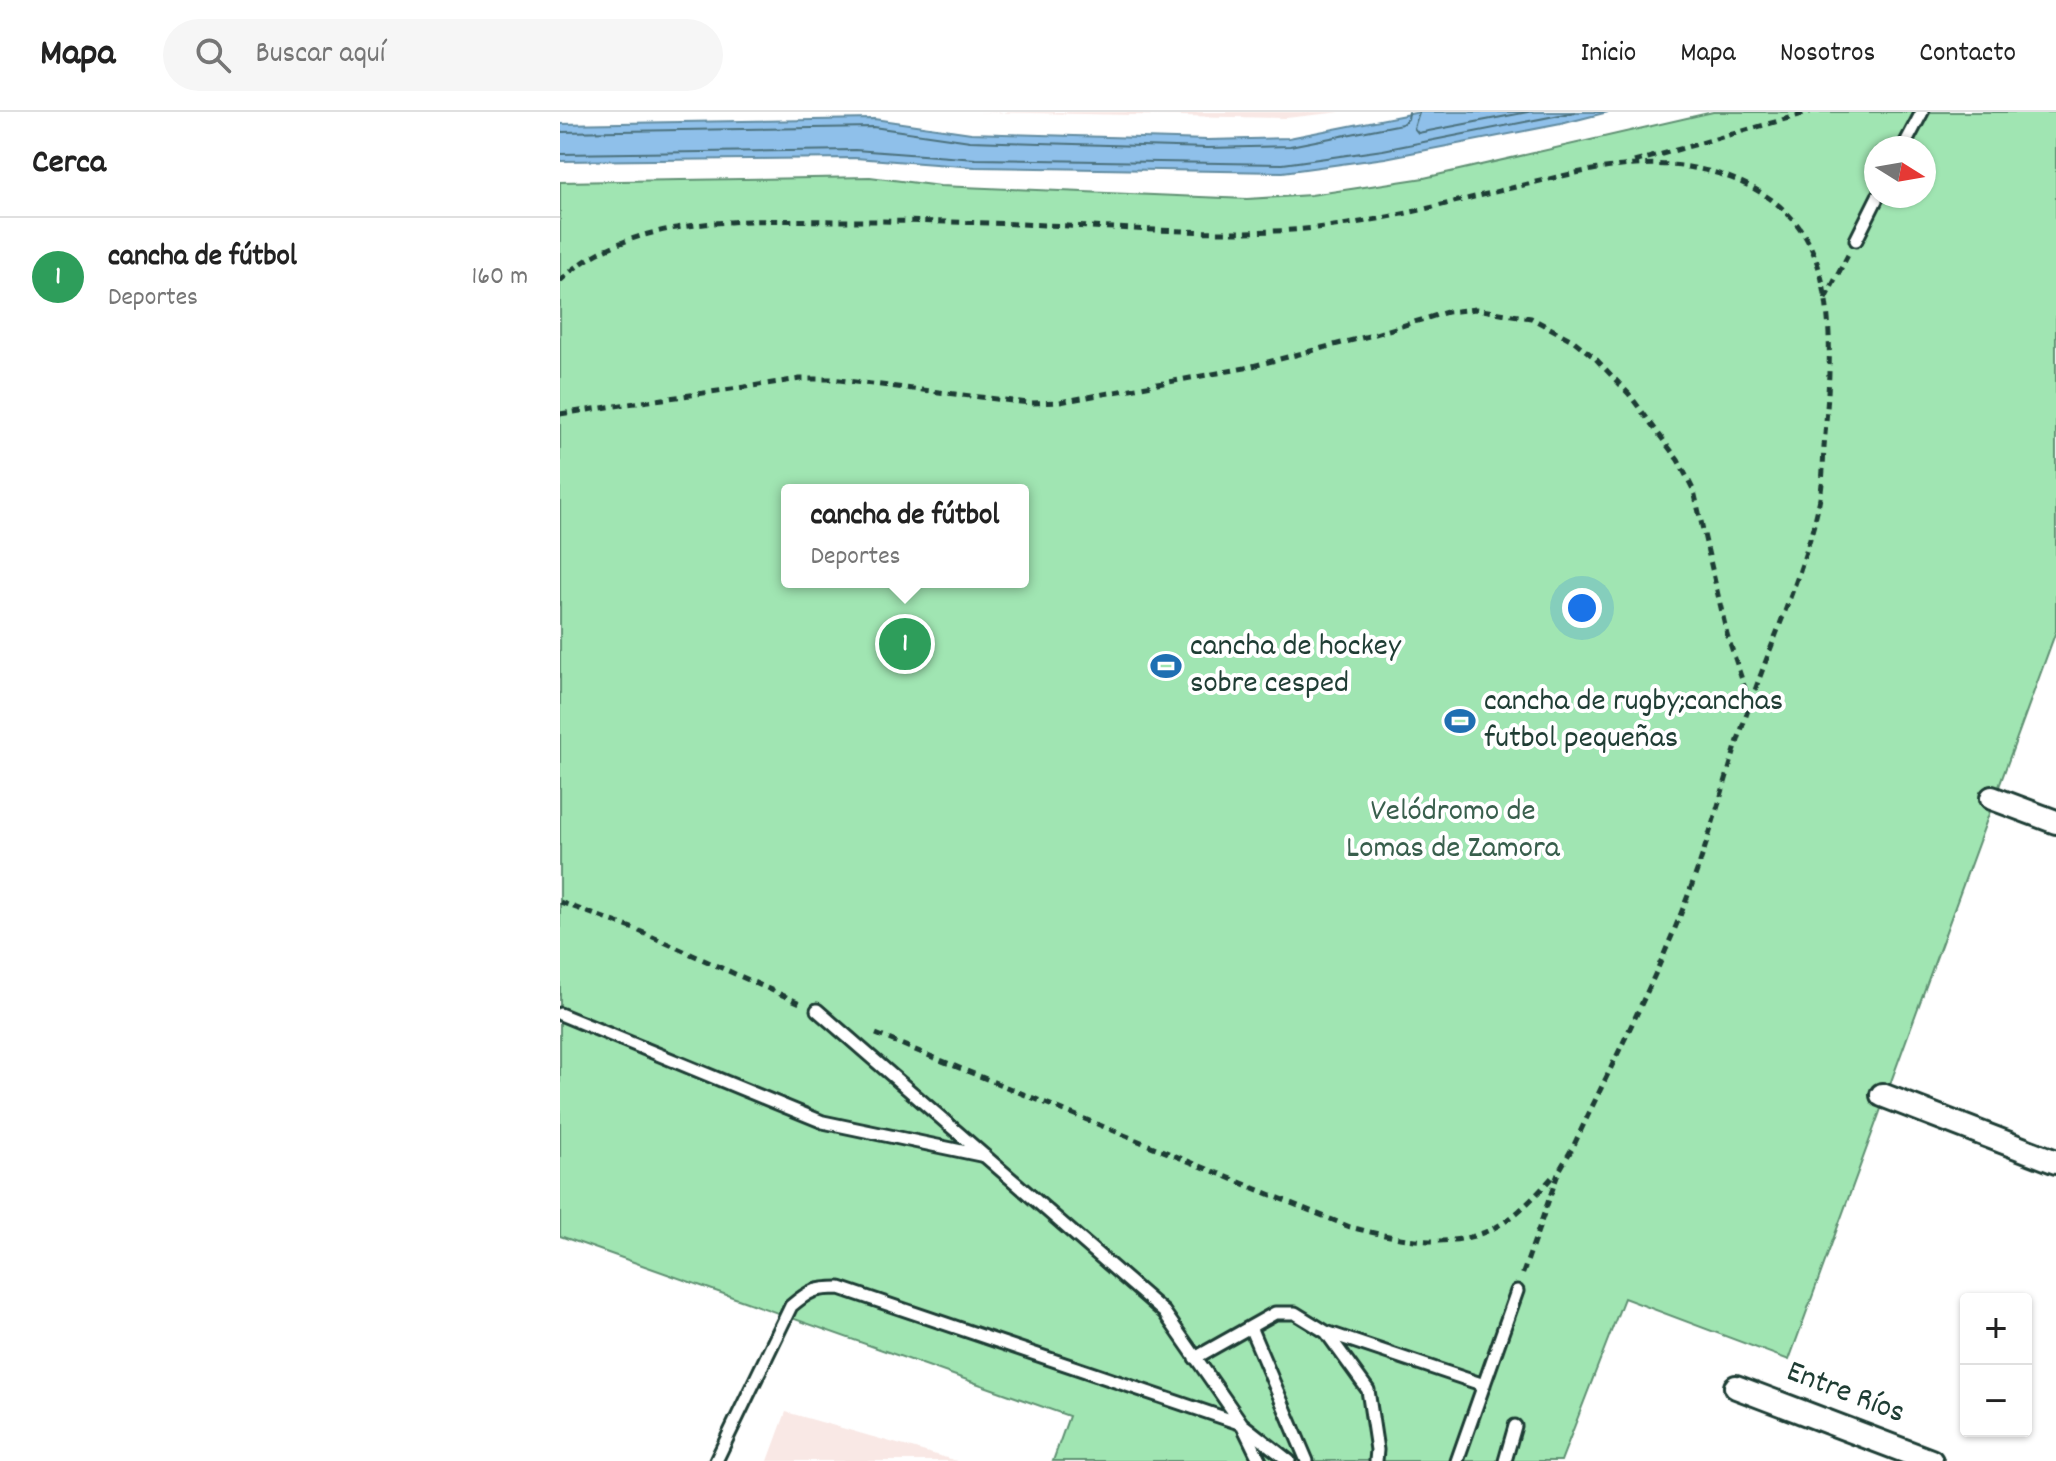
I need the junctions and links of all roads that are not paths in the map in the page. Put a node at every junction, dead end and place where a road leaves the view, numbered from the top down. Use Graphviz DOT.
graph roads {
  1 [pos="1922,112"];
  2 [pos="1909,136"];
  3 [pos="1872,208"];
  4 [pos="1856,240"];
  5 [pos="1992,798"];
  6 [pos="2056,822"];
  7 [pos="817,1010"];
  8 [pos="560,1014"];
  9 [pos="1882,1095"];
  10 [pos="986,1156"];
  11 [pos="2056,1162"];
  12 [pos="1517,1291"];
  13 [pos="1250,1327"];
  14 [pos="1326,1332"];
  15 [pos="1195,1358"];
  16 [pos="1484,1385"];
  17 [pos="1736,1387"];
  18 [pos="1242,1424"];
  19 [pos="1515,1426"];
  20 [pos="716,1461"];
  21 [pos="1260,1461"];
  22 [pos="1289,1461"];
  23 [pos="1307,1461"];
  24 [pos="1376,1461"];
  25 [pos="1457,1461"];
  26 [pos="1505,1461"];
  27 [pos="1931,1461"];
  1 -- 2 [label="lane"];
  3 -- 4 [label="lane"];
  5 -- 6 [label="street"];
  7 -- 10 [label="lane"];
  8 -- 10 [label="lane"];
  9 -- 11 [label="street"];
  10 -- 15 [label="lane"];
  12 -- 16 [label="lane"];
  13 -- 14 [label="lane"];
  13 -- 15 [label="lane"];
  13 -- 23 [label="lane"];
  14 -- 16 [label="lane"];
  14 -- 24 [label="lane"];
  15 -- 18 [label="lane"];
  16 -- 25 [label="lane"];
  17 -- 27 [label="street, Entre Ríos"];
  18 -- 20 [label="lane"];
  18 -- 21 [label="lane"];
  18 -- 22 [label="lane"];
  19 -- 26 [label="lane"];
}
